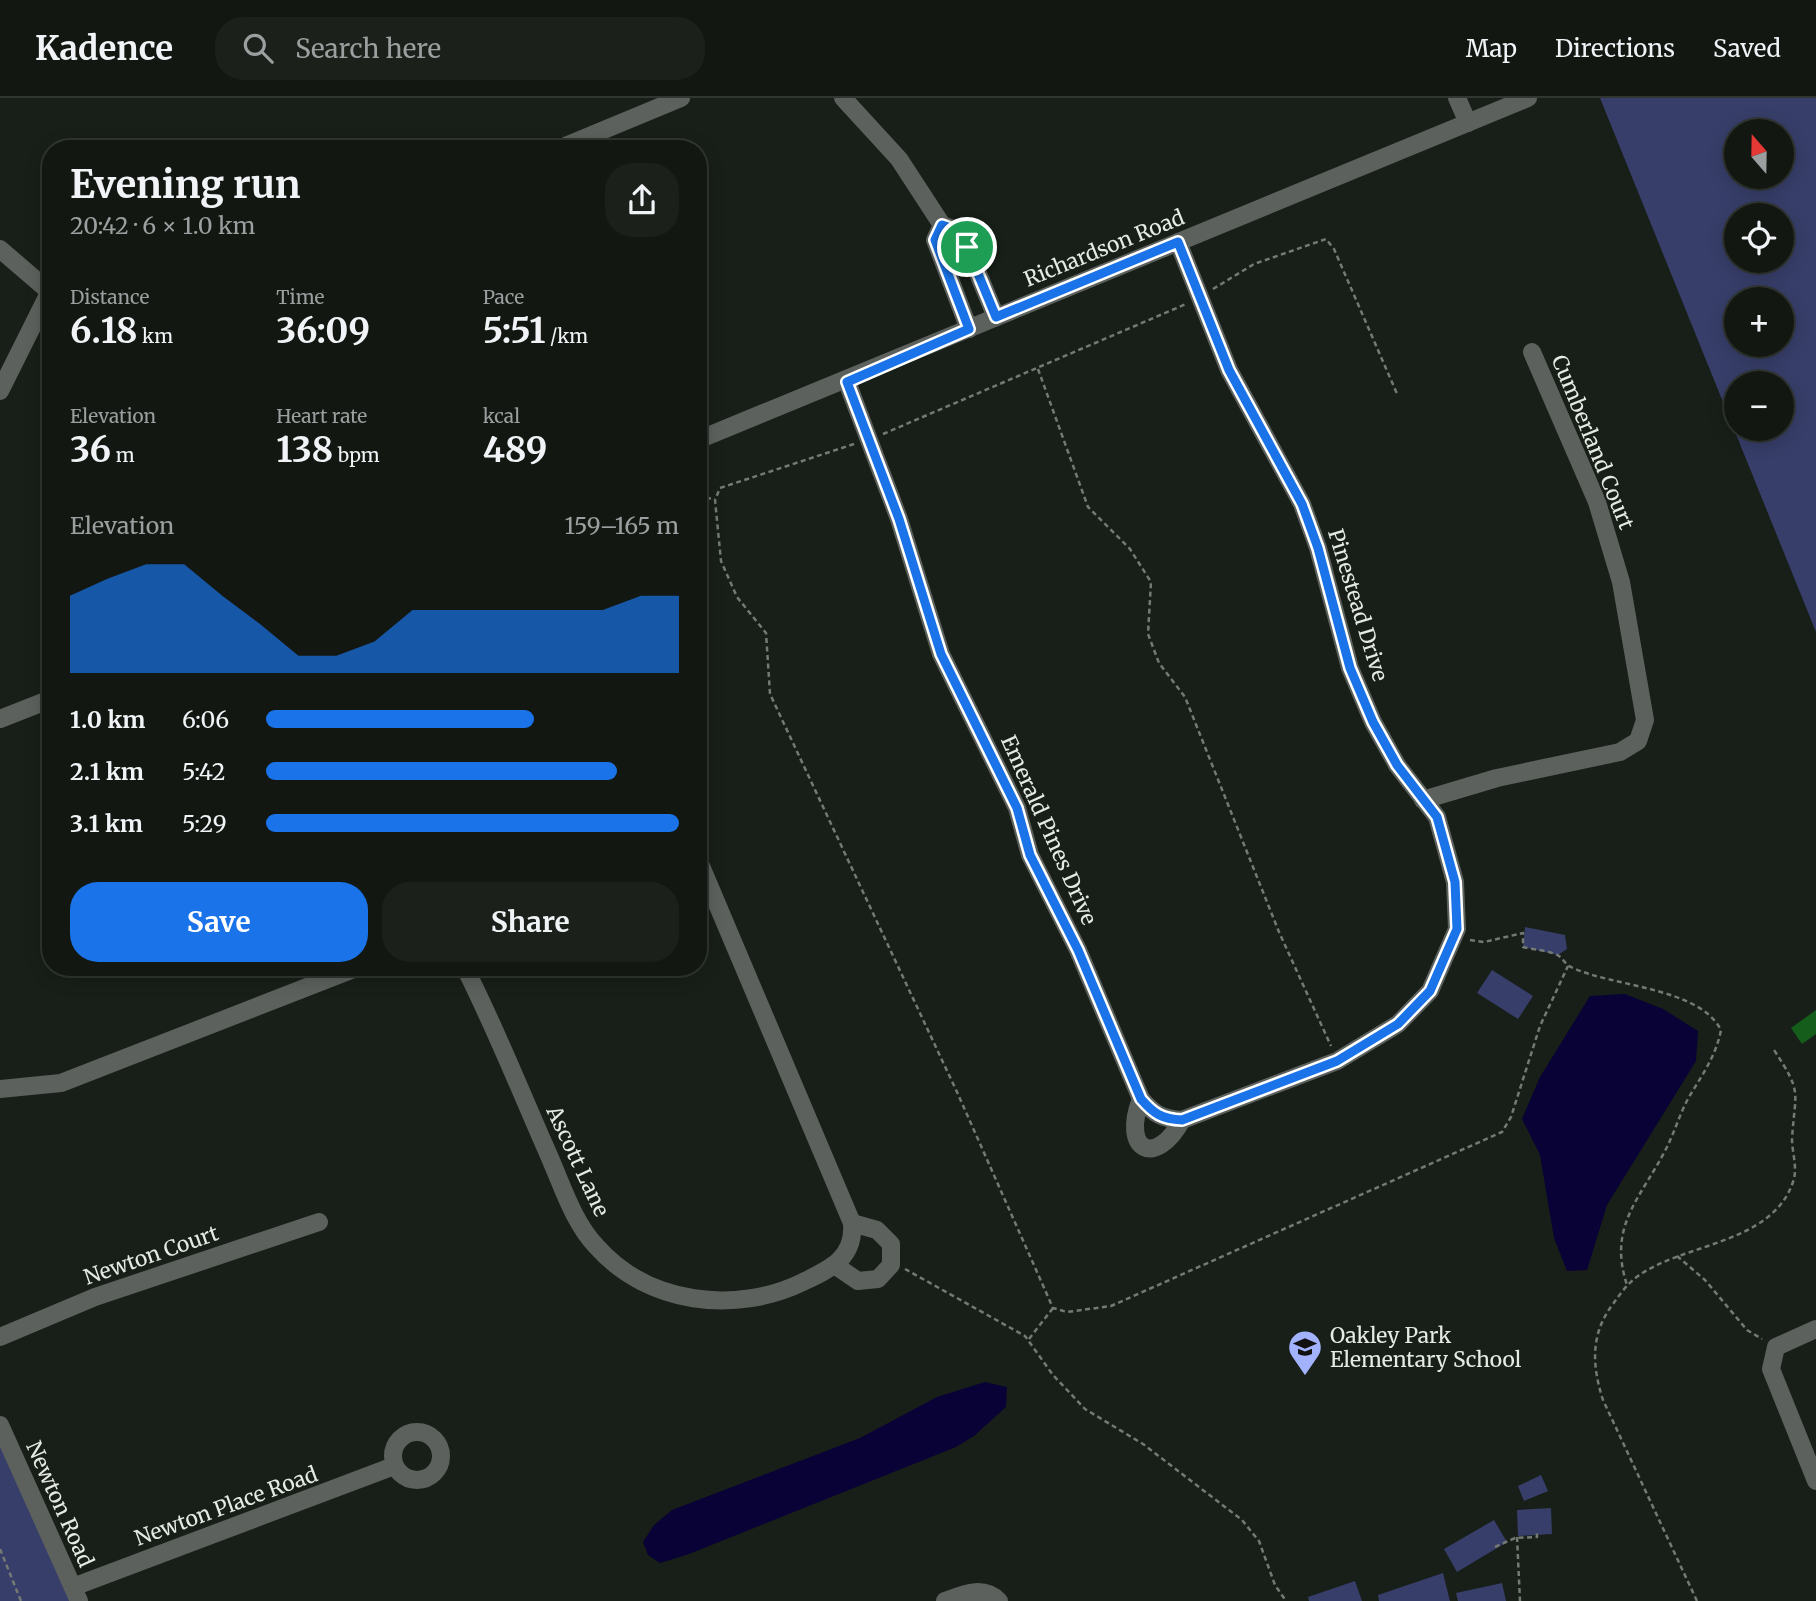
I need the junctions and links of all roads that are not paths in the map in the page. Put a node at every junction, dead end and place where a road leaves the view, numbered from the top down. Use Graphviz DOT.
graph roads {
  1 [pos="681,98"];
  2 [pos="843,98"];
  3 [pos="1457,98"];
  4 [pos="1528,98"];
  5 [pos="1468,123"];
  6 [pos="580,140"];
  7 [pos="942,225"];
  8 [pos="1178,242"];
  9 [pos="0,249"];
  10 [pos="42,286"];
  11 [pos="42,309"];
  12 [pos="996,317"];
  13 [pos="969,329"];
  14 [pos="1532,352"];
  15 [pos="847,382"];
  16 [pos="0,391"];
  17 [pos="707,436"];
  18 [pos="42,703"];
  19 [pos="0,719"];
  20 [pos="1423,800"];
  21 [pos="707,880"];
  22 [pos="335,976"];
  23 [pos="470,976"];
  24 [pos="0,1089"];
  25 [pos="1141,1099"];
  26 [pos="1173,1120"];
  27 [pos="319,1222"];
  28 [pos="852,1223"];
  29 [pos="836,1266"];
  30 [pos="1816,1329"];
  31 [pos="0,1337"];
  32 [pos="0,1426"];
  33 [pos="394,1466"];
  34 [pos="1816,1481"];
  35 [pos="76,1594"];
  36 [pos="945,1601"];
  37 [pos="999,1601"];
  1 -- 6 [label="street"];
  2 -- 7 [label="street"];
  3 -- 5 [label="street"];
  4 -- 5 [label="street, Richardson Road"];
  5 -- 8 [label="street, Richardson Road"];
  7 -- 12 [label="street"];
  7 -- 13 [label="street"];
  8 -- 12 [label="street, Richardson Road"];
  8 -- 20 [label="street, Pinestead Drive"];
  9 -- 10 [label="street"];
  11 -- 16 [label="street"];
  12 -- 13 [label="street, Richardson Road"];
  13 -- 15 [label="street, Richardson Road"];
  14 -- 20 [label="street, Cumberland Court"];
  15 -- 17 [label="street, Richardson Road"];
  15 -- 25 [label="street, Emerald Pines Drive"];
  18 -- 19 [label="street"];
  20 -- 26 [label="street, Pinestead Drive"];
  21 -- 28 [label="street"];
  22 -- 24 [label="street"];
  23 -- 29 [label="street, Ascott Lane"];
  25 -- 26 [label="street, Emerald Pines Drive"];
  25 -- 26 [label="street"];
  27 -- 31 [label="street, Newton Court"];
  28 -- 29 [label="street"];
  28 -- 29 [label="street"];
  30 -- 34 [label="street"];
  32 -- 35 [label="street, Newton Road"];
  33 -- 35 [label="street, Newton Place Road"];
  36 -- 37 [label="street"];
}
